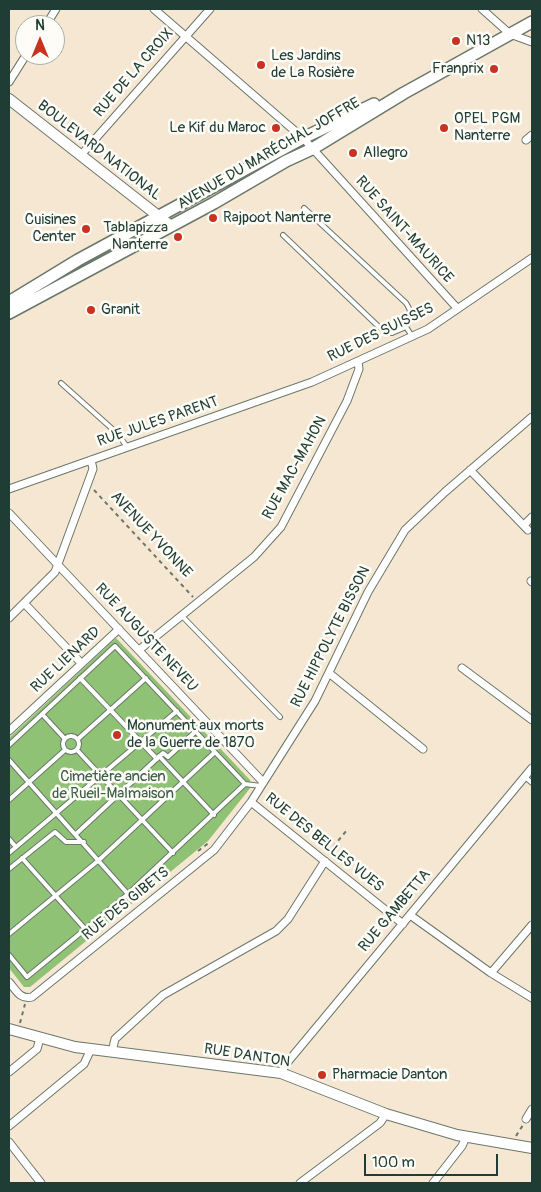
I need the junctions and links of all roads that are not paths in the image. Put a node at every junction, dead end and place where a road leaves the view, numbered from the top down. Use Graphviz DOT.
graph roads {
  1 [pos="154,9"];
  2 [pos="210,9"];
  3 [pos="482,9"];
  4 [pos="528,25"];
  5 [pos="510,34"];
  6 [pos="185,36"];
  7 [pos="532,42"];
  8 [pos="20,65"];
  9 [pos="9,82"];
  10 [pos="404,93"];
  11 [pos="9,99"];
  12 [pos="532,135"];
  13 [pos="303,138"];
  14 [pos="526,140"];
  15 [pos="312,149"];
  16 [pos="81,155"];
  17 [pos="304,208"];
  18 [pos="160,217"];
  19 [pos="172,226"];
  20 [pos="283,235"];
  21 [pos="532,258"];
  22 [pos="9,302"];
  23 [pos="457,308"];
  24 [pos="9,313"];
  25 [pos="406,327"];
  26 [pos="412,336"];
  27 [pos="358,361"];
  28 [pos="316,380"];
  29 [pos="61,383"];
  30 [pos="532,417"];
  31 [pos="127,448"];
  32 [pos="91,460"];
  33 [pos="470,470"];
  34 [pos="9,489"];
  35 [pos="9,513"];
  36 [pos="532,518"];
  37 [pos="57,564"];
  38 [pos="24,603"];
  39 [pos="182,616"];
  40 [pos="9,618"];
  41 [pos="119,629"];
  42 [pos="139,650"];
  43 [pos="81,663"];
  44 [pos="462,668"];
  45 [pos="329,673"];
  46 [pos="80,678"];
  47 [pos="146,678"];
  48 [pos="110,710"];
  49 [pos="177,711"];
  50 [pos="42,714"];
  51 [pos="280,716"];
  52 [pos="532,720"];
  53 [pos="9,731"];
  54 [pos="196,731"];
  55 [pos="65,739"];
  56 [pos="78,739"];
  57 [pos="140,742"];
  58 [pos="9,745"];
  59 [pos="423,749"];
  60 [pos="65,750"];
  61 [pos="77,750"];
  62 [pos="215,752"];
  63 [pos="158,757"];
  64 [pos="9,760"];
  65 [pos="532,768"];
  66 [pos="100,776"];
  67 [pos="524,777"];
  68 [pos="183,781"];
  69 [pos="29,782"];
  70 [pos="532,783"];
  71 [pos="245,784"];
  72 [pos="262,784"];
  73 [pos="118,794"];
  74 [pos="9,800"];
  75 [pos="251,802"];
  76 [pos="57,812"];
  77 [pos="214,815"];
  78 [pos="142,820"];
  79 [pos="76,834"];
  80 [pos="9,839"];
  81 [pos="84,842"];
  82 [pos="16,847"];
  83 [pos="9,853"];
  84 [pos="173,853"];
  85 [pos="22,858"];
  86 [pos="99,860"];
  87 [pos="324,861"];
  88 [pos="9,869"];
  89 [pos="128,894"];
  90 [pos="55,896"];
  91 [pos="410,916"];
  92 [pos="402,924"];
  93 [pos="532,925"];
  94 [pos="86,930"];
  95 [pos="9,934"];
  96 [pos="9,955"];
  97 [pos="492,973"];
  98 [pos="9,982"];
  99 [pos="532,998"];
  100 [pos="9,1029"];
  101 [pos="40,1038"];
  102 [pos="91,1049"];
  103 [pos="112,1052"];
  104 [pos="9,1072"];
  105 [pos="281,1073"];
  106 [pos="532,1109"];
  107 [pos="386,1114"];
  108 [pos="526,1119"];
  109 [pos="9,1126"];
  110 [pos="466,1137"];
  111 [pos="9,1142"];
  112 [pos="532,1148"];
  113 [pos="39,1180"];
  114 [pos="30,1183"];
  115 [pos="300,1183"];
  116 [pos="433,1183"];
  1 -- 6 [label="street, RUE SAINT-MAURICE"];
  2 -- 6 [label="street, RUE DE LA CROIX"];
  3 -- 5 [label="street"];
  4 -- 5 [label="main road, AVENUE DU MARÉCHAL JOFFRE"];
  4 -- 7 [label="street"];
  5 -- 7 [label="street"];
  5 -- 10 [label="main road, AVENUE DU MARÉCHAL JOFFRE"];
  6 -- 13 [label="street, RUE SAINT-MAURICE"];
  6 -- 16 [label="street, RUE DE LA CROIX"];
  8 -- 9 [label="street"];
  10 -- 13 [label="main road, AVENUE DU MARÉCHAL JOFFRE"];
  10 -- 15 [label="main road, AVENUE DU MARÉCHAL JOFFRE"];
  11 -- 16 [label="street, BOULEVARD NATIONAL"];
  12 -- 14 [label="street"];
  13 -- 15 [label="street, RUE SAINT-MAURICE"];
  13 -- 18 [label="main road, AVENUE DU MARÉCHAL JOFFRE"];
  15 -- 19 [label="main road, AVENUE DU MARÉCHAL JOFFRE"];
  15 -- 23 [label="street, RUE SAINT-MAURICE"];
  16 -- 18 [label="street, BOULEVARD NATIONAL"];
  17 -- 25 [label="lane"];
  18 -- 19 [label="street, BOULEVARD NATIONAL"];
  18 -- 22 [label="main road, AVENUE DU MARÉCHAL JOFFRE"];
  19 -- 24 [label="main road, AVENUE DU MARÉCHAL JOFFRE"];
  20 -- 25 [label="lane"];
  21 -- 23 [label="street, RUE DES SUISSES"];
  23 -- 26 [label="street, RUE DES SUISSES"];
  25 -- 26 [label="lane"];
  26 -- 27 [label="street, RUE DES SUISSES"];
  27 -- 28 [label="street, RUE DES SUISSES"];
  27 -- 39 [label="street, RUE MAC-MAHON"];
  28 -- 31 [label="street, RUE JULES PARENT"];
  29 -- 31 [label="lane"];
  30 -- 33 [label="street, RUE HIPPOLYTE BISSON"];
  31 -- 32 [label="street, RUE JULES PARENT"];
  32 -- 34 [label="street, RUE JULES PARENT"];
  32 -- 37 [label="street"];
  33 -- 36 [label="street"];
  33 -- 45 [label="street, RUE HIPPOLYTE BISSON"];
  35 -- 37 [label="street, RUE AUGUSTE NEVEU"];
  37 -- 38 [label="street"];
  37 -- 41 [label="street, RUE AUGUSTE NEVEU"];
  38 -- 40 [label="street"];
  38 -- 43 [label="street"];
  39 -- 42 [label="street, RUE MAC-MAHON"];
  39 -- 51 [label="lane"];
  41 -- 42 [label="street, RUE AUGUSTE NEVEU"];
  41 -- 43 [label="street, RUE LIENARD"];
  42 -- 72 [label="street, RUE AUGUSTE NEVEU"];
  43 -- 53 [label="street, RUE LIENARD"];
  44 -- 52 [label="street"];
  45 -- 59 [label="street"];
  45 -- 72 [label="street, RUE HIPPOLYTE BISSON"];
  46 -- 47 [label="lane"];
  46 -- 48 [label="lane"];
  46 -- 50 [label="lane"];
  47 -- 48 [label="lane"];
  47 -- 49 [label="lane"];
  48 -- 56 [label="lane"];
  48 -- 57 [label="lane"];
  49 -- 54 [label="lane"];
  49 -- 57 [label="lane"];
  50 -- 55 [label="lane"];
  50 -- 58 [label="lane"];
  54 -- 62 [label="lane"];
  54 -- 63 [label="lane"];
  55 -- 56 [label="lane"];
  55 -- 60 [label="lane"];
  56 -- 61 [label="lane"];
  57 -- 63 [label="lane"];
  57 -- 66 [label="lane"];
  60 -- 61 [label="lane"];
  60 -- 69 [label="lane"];
  61 -- 66 [label="lane"];
  62 -- 68 [label="lane"];
  62 -- 71 [label="lane"];
  63 -- 68 [label="lane"];
  63 -- 73 [label="lane"];
  64 -- 69 [label="lane"];
  65 -- 67 [label="street, RUE GAMBETTA"];
  66 -- 73 [label="lane"];
  66 -- 76 [label="lane"];
  67 -- 70 [label="lane"];
  67 -- 91 [label="street, RUE GAMBETTA"];
  68 -- 77 [label="lane"];
  68 -- 78 [label="lane"];
  69 -- 74 [label="lane"];
  69 -- 76 [label="lane"];
  71 -- 72 [label="lane"];
  71 -- 77 [label="lane"];
  72 -- 75 [label="street, RUE HIPPOLYTE BISSON"];
  73 -- 78 [label="lane"];
  73 -- 79 [label="lane"];
  75 -- 87 [label="street, RUE DES BELLES VUES"];
  75 -- 98 [label="street, RUE DES GIBETS"];
  76 -- 79 [label="lane"];
  76 -- 82 [label="lane"];
  77 -- 84 [label="lane"];
  78 -- 84 [label="lane"];
  78 -- 86 [label="lane"];
  79 -- 81 [label="lane"];
  80 -- 82 [label="lane"];
  81 -- 85 [label="lane"];
  81 -- 86 [label="lane"];
  82 -- 83 [label="lane"];
  84 -- 89 [label="lane"];
  85 -- 88 [label="lane"];
  85 -- 90 [label="lane"];
  86 -- 89 [label="lane"];
  86 -- 90 [label="lane"];
  87 -- 92 [label="street, RUE DES BELLES VUES"];
  87 -- 103 [label="street"];
  89 -- 94 [label="lane"];
  90 -- 94 [label="lane"];
  90 -- 95 [label="lane"];
  91 -- 92 [label="street, RUE GAMBETTA"];
  91 -- 97 [label="street"];
  92 -- 105 [label="street, RUE GAMBETTA"];
  93 -- 97 [label="street"];
  94 -- 96 [label="lane"];
  97 -- 99 [label="street"];
  100 -- 101 [label="street, RUE DANTON"];
  101 -- 102 [label="street, RUE DANTON"];
  101 -- 104 [label="street"];
  102 -- 103 [label="street, RUE DANTON"];
  102 -- 109 [label="street"];
  103 -- 105 [label="street, RUE DANTON"];
  105 -- 107 [label="street, RUE DANTON"];
  106 -- 108 [label="street"];
  107 -- 110 [label="street, RUE DANTON"];
  107 -- 115 [label="street"];
  110 -- 112 [label="street, RUE DANTON"];
  110 -- 116 [label="street"];
  111 -- 113 [label="street"];
  113 -- 114 [label="street"];
}
